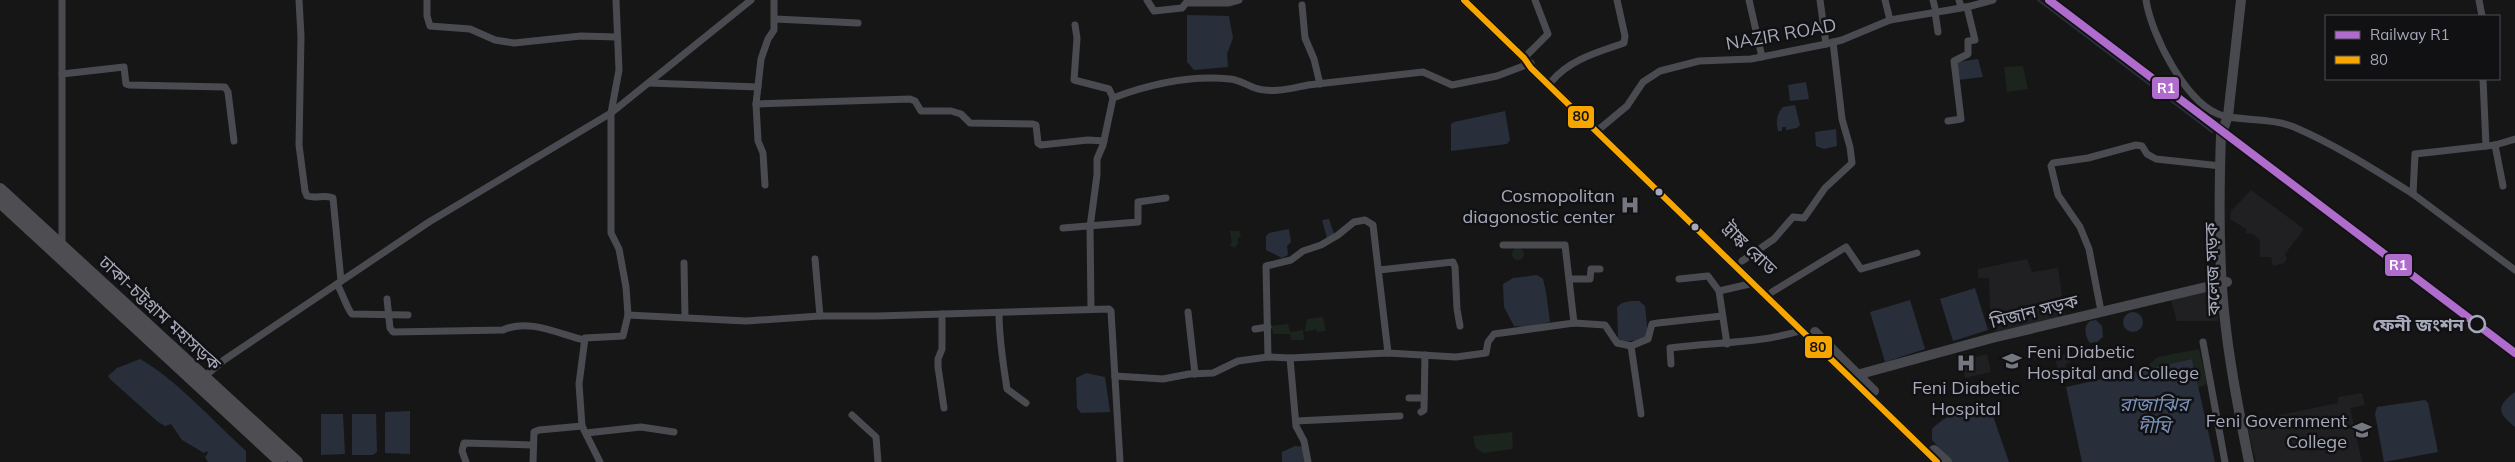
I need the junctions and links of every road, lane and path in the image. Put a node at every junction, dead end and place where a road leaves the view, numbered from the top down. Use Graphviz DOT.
graph roads {
  1 [pos="62,0"];
  2 [pos="299,0"];
  3 [pos="427,0"];
  4 [pos="616,0"];
  5 [pos="751,0"];
  6 [pos="774,0"];
  7 [pos="1147,0"];
  8 [pos="1239,0"];
  9 [pos="1464,0"];
  10 [pos="1535,0"];
  11 [pos="1617,0"];
  12 [pos="1749,0"];
  13 [pos="1820,0"];
  14 [pos="1885,0"];
  15 [pos="1933,0"];
  16 [pos="1959,0"];
  17 [pos="1993,0"];
  18 [pos="2146,0"];
  19 [pos="2241,0"];
  20 [pos="2248,0"];
  21 [pos="2479,0"];
  22 [pos="1302,5"];
  23 [pos="1967,7"];
  24 [pos="1935,12"];
  25 [pos="2482,15"];
  26 [pos="775,19"];
  27 [pos="1890,20"];
  28 [pos="858,23"];
  29 [pos="1075,25"];
  30 [pos="1938,32"];
  31 [pos="618,37"];
  32 [pos="1830,43"];
  33 [pos="1762,57"];
  34 [pos="1527,62"];
  35 [pos="62,74"];
  36 [pos="2483,80"];
  37 [pos="1552,81"];
  38 [pos="649,83"];
  39 [pos="1320,84"];
  40 [pos="758,87"];
  41 [pos="1112,98"];
  42 [pos="756,104"];
  43 [pos="611,114"];
  44 [pos="2231,116"];
  45 [pos="1948,121"];
  46 [pos="1599,129"];
  47 [pos="2515,139"];
  48 [pos="234,141"];
  49 [pos="1104,141"];
  50 [pos="2495,145"];
  51 [pos="2486,146"];
  52 [pos="2221,166"];
  53 [pos="765,185"];
  54 [pos="2503,186"];
  55 [pos="0,189"];
  56 [pos="2414,194"];
  57 [pos="1166,198"];
  58 [pos="0,202"];
  59 [pos="1090,227"];
  60 [pos="1063,228"];
  61 [pos="1503,245"];
  62 [pos="62,247"];
  63 [pos="1917,252"];
  64 [pos="815,259"];
  65 [pos="1742,261"];
  66 [pos="684,263"];
  67 [pos="1600,269"];
  68 [pos="1379,270"];
  69 [pos="2515,270"];
  70 [pos="1570,279"];
  71 [pos="1679,280"];
  72 [pos="339,282"];
  73 [pos="2225,282"];
  74 [pos="1754,283"];
  75 [pos="1719,291"];
  76 [pos="1772,292"];
  77 [pos="387,299"];
  78 [pos="1091,308"];
  79 [pos="2101,311"];
  80 [pos="1188,312"];
  81 [pos="999,313"];
  82 [pos="388,314"];
  83 [pos="942,314"];
  84 [pos="408,315"];
  85 [pos="628,315"];
  86 [pos="820,316"];
  87 [pos="1722,316"];
  88 [pos="685,317"];
  89 [pos="1574,323"];
  90 [pos="1460,326"];
  91 [pos="1268,327"];
  92 [pos="1254,328"];
  93 [pos="1804,330"];
  94 [pos="584,340"];
  95 [pos="2202,342"];
  96 [pos="1727,344"];
  97 [pos="1631,346"];
  98 [pos="1388,353"];
  99 [pos="1425,355"];
  100 [pos="1268,357"];
  101 [pos="1290,358"];
  102 [pos="1671,364"];
  103 [pos="1195,374"];
  104 [pos="1115,376"];
  105 [pos="1854,376"];
  106 [pos="204,377"];
  107 [pos="1408,398"];
  108 [pos="1424,398"];
  109 [pos="1026,403"];
  110 [pos="944,408"];
  111 [pos="1421,412"];
  112 [pos="1641,414"];
  113 [pos="852,415"];
  114 [pos="1400,416"];
  115 [pos="1296,421"];
  116 [pos="584,429"];
  117 [pos="674,432"];
  118 [pos="533,445"];
  119 [pos="281,462"];
  120 [pos="297,462"];
  121 [pos="466,462"];
  122 [pos="533,462"];
  123 [pos="600,462"];
  124 [pos="878,462"];
  125 [pos="1120,462"];
  126 [pos="1308,462"];
  127 [pos="1937,462"];
  128 [pos="1947,462"];
  129 [pos="2225,462"];
  130 [pos="2249,462"];
  1 -- 35 [label="street"];
  2 -- 72 [label="street"];
  3 -- 31 [label="street"];
  4 -- 31 [label="street"];
  5 -- 38 [label="street"];
  6 -- 26 [label="street"];
  7 -- 8 [label="street"];
  9 -- 34 [label="main road, ট্রাঙ্ক রোড"];
  10 -- 34 [label="street"];
  11 -- 37 [label="street"];
  12 -- 33 [label="street"];
  13 -- 32 [label="street"];
  14 -- 27 [label="street"];
  15 -- 24 [label="street"];
  16 -- 23 [label="street"];
  17 -- 23 [label="street, NAZIR ROAD"];
  18 -- 44 [label="street"];
  19 -- 44 [label="main road"];
  20 -- 44 [label="main road"];
  21 -- 25 [label="street"];
  22 -- 39 [label="street"];
  23 -- 24 [label="street, NAZIR ROAD"];
  23 -- 45 [label="street"];
  24 -- 27 [label="street, NAZIR ROAD"];
  24 -- 30 [label="street"];
  26 -- 28 [label="street"];
  26 -- 40 [label="street"];
  27 -- 32 [label="street, NAZIR ROAD"];
  29 -- 41 [label="street"];
  31 -- 43 [label="street"];
  32 -- 33 [label="street, NAZIR ROAD"];
  32 -- 65 [label="street"];
  33 -- 46 [label="street, NAZIR ROAD"];
  34 -- 37 [label="main road, ট্রাঙ্ক রোড"];
  34 -- 39 [label="street"];
  34 -- 46 [label="main road, ট্রাঙ্ক রোড"];
  35 -- 48 [label="street"];
  35 -- 62 [label="street"];
  36 -- 51 [label="street"];
  37 -- 46 [label="main road, ট্রাঙ্ক রোড"];
  38 -- 40 [label="street"];
  38 -- 43 [label="street"];
  39 -- 41 [label="street"];
  40 -- 42 [label="street"];
  41 -- 49 [label="street"];
  42 -- 49 [label="street"];
  42 -- 53 [label="street"];
  43 -- 72 [label="street"];
  43 -- 85 [label="street"];
  44 -- 52 [label="main road, কলেজ সড়ক"];
  44 -- 56 [label="street"];
  44 -- 73 [label="main road, কলেজ সড়ক"];
  46 -- 65 [label="main road, ট্রাঙ্ক রোড"];
  46 -- 74 [label="main road, ট্রাঙ্ক রোড"];
  47 -- 50 [label="street"];
  49 -- 59 [label="street"];
  50 -- 51 [label="street"];
  50 -- 54 [label="street"];
  51 -- 56 [label="street"];
  52 -- 73 [label="main road, কলেজ সড়ক"];
  52 -- 79 [label="street"];
  55 -- 62 [label="highway, ঢাকা-চট্টগ্রাম মহাসড়ক"];
  56 -- 69 [label="street"];
  57 -- 59 [label="street"];
  58 -- 119 [label="highway, ঢাকা-চট্টগ্রাম মহাসড়ক"];
  59 -- 60 [label="street"];
  59 -- 78 [label="street"];
  61 -- 70 [label="street"];
  62 -- 106 [label="highway, ঢাকা-চট্টগ্রাম মহাসড়ক"];
  63 -- 76 [label="street"];
  64 -- 86 [label="street"];
  65 -- 76 [label="main road, ট্রাঙ্ক রোড"];
  66 -- 88 [label="street"];
  67 -- 70 [label="street"];
  68 -- 90 [label="street"];
  68 -- 91 [label="street"];
  68 -- 98 [label="street"];
  70 -- 89 [label="street"];
  71 -- 75 [label="street"];
  72 -- 82 [label="street"];
  72 -- 106 [label="street"];
  73 -- 79 [label="main road, মিজান সড়ক"];
  73 -- 130 [label="main road, কলেজ সড়ক"];
  74 -- 75 [label="street"];
  74 -- 93 [label="main road, ট্রাঙ্ক রোড"];
  75 -- 87 [label="street"];
  76 -- 105 [label="main road, ট্রাঙ্ক রোড"];
  77 -- 82 [label="street"];
  78 -- 81 [label="street"];
  78 -- 104 [label="street"];
  79 -- 105 [label="main road, মিজান সড়ক"];
  80 -- 103 [label="street"];
  81 -- 83 [label="street"];
  81 -- 109 [label="street"];
  82 -- 84 [label="street"];
  82 -- 94 [label="street"];
  83 -- 86 [label="street"];
  83 -- 110 [label="street"];
  85 -- 88 [label="street"];
  85 -- 94 [label="street"];
  86 -- 88 [label="street"];
  87 -- 96 [label="street"];
  87 -- 97 [label="street"];
  89 -- 97 [label="street"];
  89 -- 99 [label="street"];
  91 -- 92 [label="street"];
  91 -- 100 [label="street"];
  93 -- 96 [label="street"];
  93 -- 105 [label="main road, ট্রাঙ্ক রোড"];
  94 -- 116 [label="street"];
  95 -- 129 [label="street"];
  96 -- 102 [label="street"];
  97 -- 112 [label="street"];
  98 -- 99 [label="street"];
  98 -- 101 [label="street"];
  99 -- 108 [label="street"];
  100 -- 101 [label="street"];
  100 -- 103 [label="street"];
  101 -- 115 [label="street"];
  103 -- 104 [label="street"];
  104 -- 125 [label="street"];
  105 -- 127 [label="main road, ট্রাঙ্ক রোড"];
  105 -- 128 [label="main road, ট্রাঙ্ক রোড"];
  106 -- 120 [label="highway, ঢাকা-চট্টগ্রাম মহাসড়ক"];
  107 -- 108 [label="street"];
  108 -- 111 [label="street"];
  113 -- 124 [label="street"];
  114 -- 115 [label="street"];
  115 -- 126 [label="street"];
  116 -- 117 [label="street"];
  116 -- 118 [label="street"];
  116 -- 123 [label="street"];
  118 -- 121 [label="street"];
  118 -- 122 [label="street"];
}
